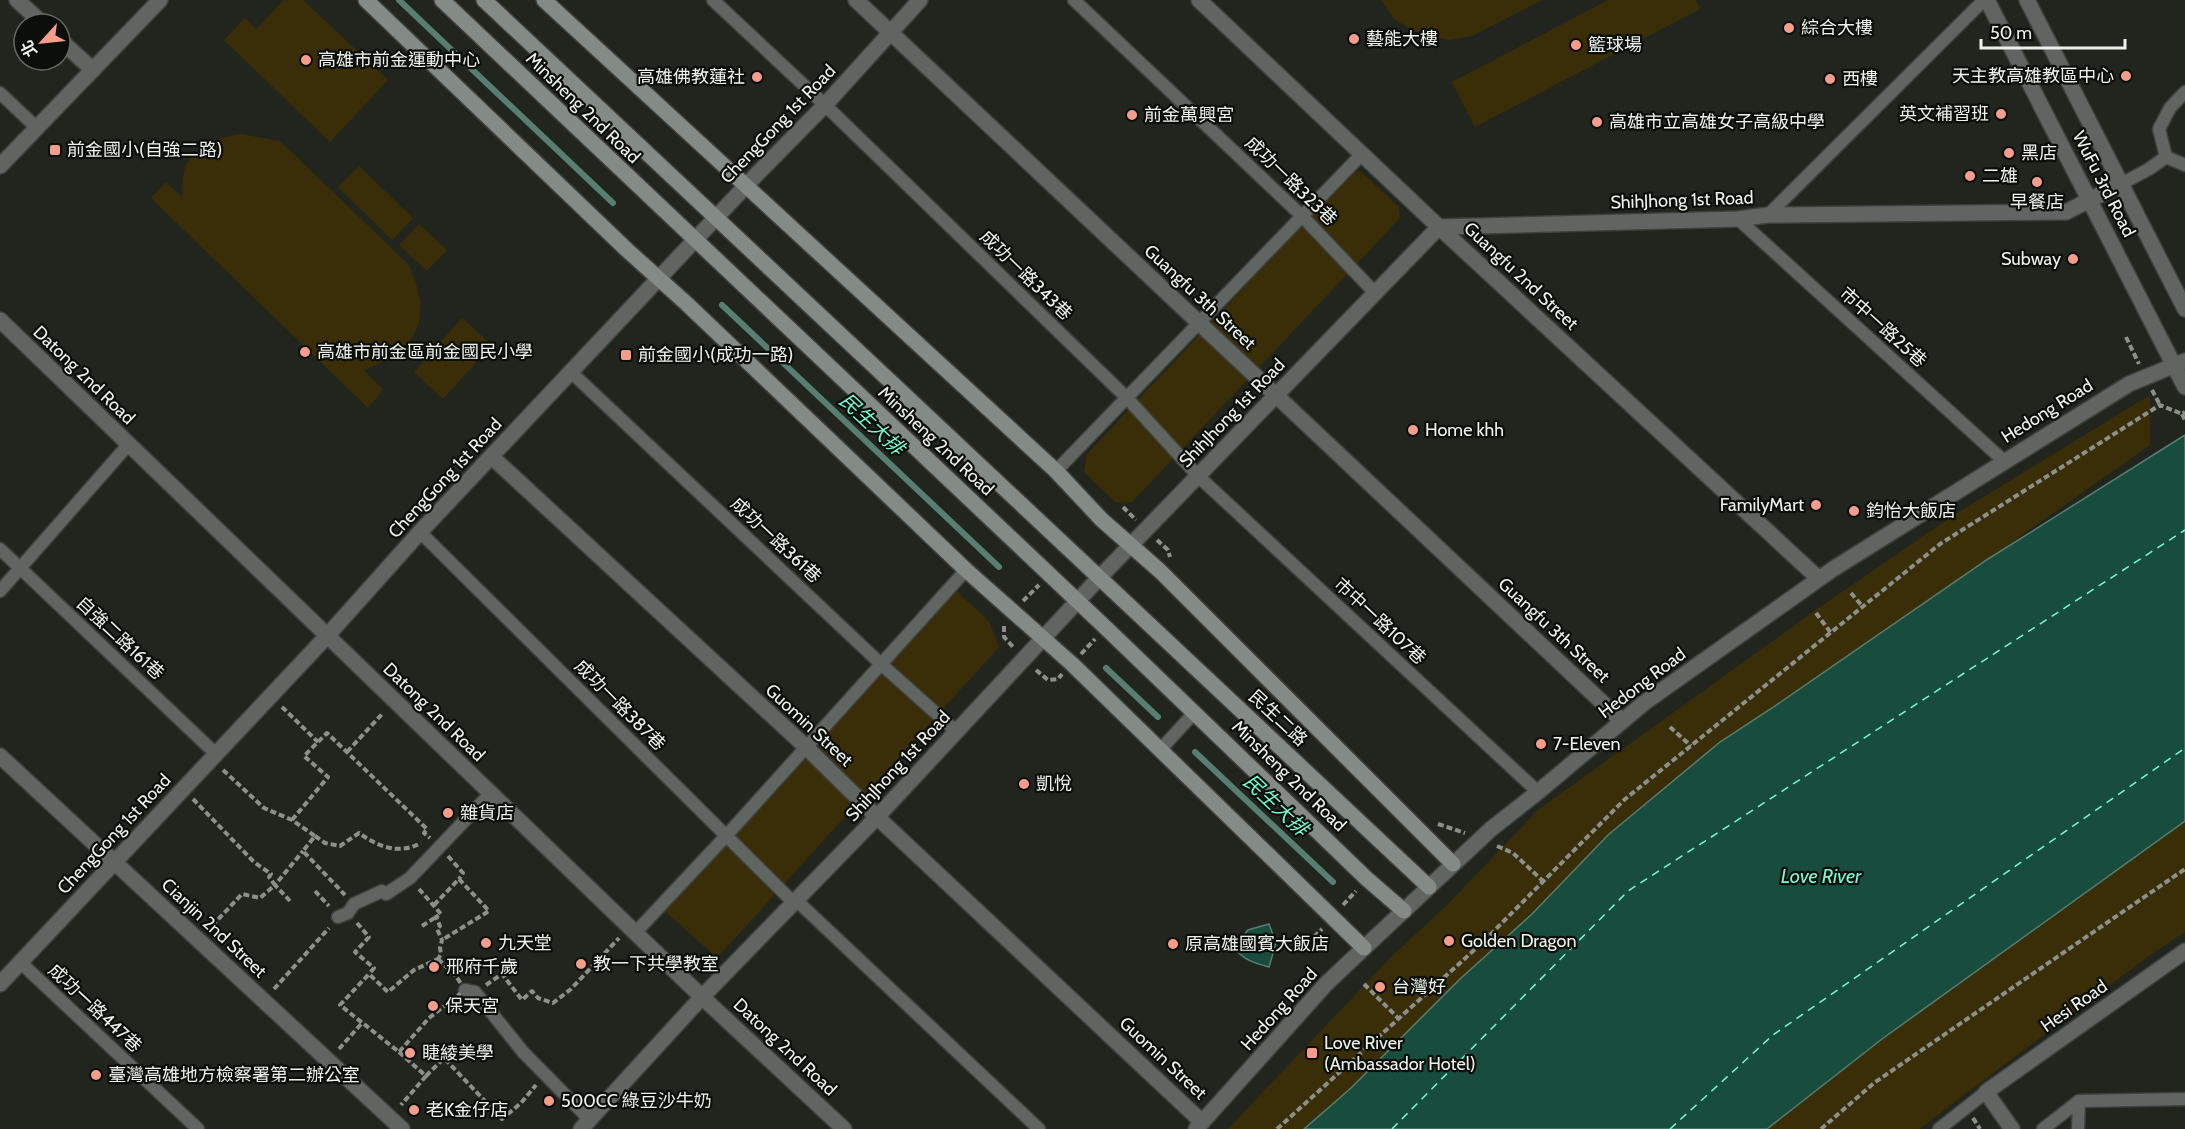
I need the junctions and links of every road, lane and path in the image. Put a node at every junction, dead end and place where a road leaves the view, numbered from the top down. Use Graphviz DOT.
graph roads {
  1 [pos="16,0"];
  2 [pos="160,0"];
  3 [pos="366,0"];
  4 [pos="442,0"];
  5 [pos="484,0"];
  6 [pos="544,0"];
  7 [pos="713,0"];
  8 [pos="856,0"];
  9 [pos="920,0"];
  10 [pos="1074,0"];
  11 [pos="1199,0"];
  12 [pos="1986,0"];
  13 [pos="2027,0"];
  14 [pos="30,12"];
  15 [pos="890,32"];
  16 [pos="72,51"];
  17 [pos="93,70"];
  18 [pos="2185,92"];
  19 [pos="0,93"];
  20 [pos="825,105"];
  21 [pos="37,128"];
  22 [pos="1362,154"];
  23 [pos="2166,157"];
  24 [pos="2185,165"];
  25 [pos="0,166"];
  26 [pos="2121,184"];
  27 [pos="746,186"];
  28 [pos="2090,200"];
  29 [pos="1302,216"];
  30 [pos="1768,216"];
  31 [pos="717,217"];
  32 [pos="1738,219"];
  33 [pos="1439,227"];
  34 [pos="695,240"];
  35 [pos="659,278"];
  36 [pos="1375,292"];
  37 [pos="2185,309"];
  38 [pos="0,320"];
  39 [pos="1199,323"];
  40 [pos="2179,363"];
  41 [pos="572,373"];
  42 [pos="2185,387"];
  43 [pos="1276,395"];
  44 [pos="1127,398"];
  45 [pos="2177,406"];
  46 [pos="2170,410"];
  47 [pos="2183,413"];
  48 [pos="2185,420"];
  49 [pos="128,445"];
  50 [pos="492,457"];
  51 [pos="2004,461"];
  52 [pos="1056,471"];
  53 [pos="1198,476"];
  54 [pos="420,532"];
  55 [pos="1131,545"];
  56 [pos="0,549"];
  57 [pos="20,569"];
  58 [pos="966,570"];
  59 [pos="1100,578"];
  60 [pos="1818,578"];
  61 [pos="0,591"];
  62 [pos="1851,593"];
  63 [pos="1078,602"];
  64 [pos="1863,607"];
  65 [pos="1816,613"];
  66 [pos="1831,633"];
  67 [pos="327,636"];
  68 [pos="1044,639"];
  69 [pos="881,664"];
  70 [pos="271,695"];
  71 [pos="394,701"];
  72 [pos="1194,713"];
  73 [pos="1622,721"];
  74 [pos="1670,727"];
  75 [pos="957,732"];
  76 [pos="318,742"];
  77 [pos="1691,746"];
  78 [pos="806,747"];
  79 [pos="1161,750"];
  80 [pos="347,752"];
  81 [pos="0,756"];
  82 [pos="214,756"];
  83 [pos="183,789"];
  84 [pos="1538,792"];
  85 [pos="490,794"];
  86 [pos="877,817"];
  87 [pos="292,820"];
  88 [pos="726,836"];
  89 [pos="315,837"];
  90 [pos="437,843"];
  91 [pos="303,851"];
  92 [pos="1514,854"];
  93 [pos="114,862"];
  94 [pos="1453,864"];
  95 [pos="2185,869"];
  96 [pos="410,878"];
  97 [pos="459,879"];
  98 [pos="1544,881"];
  99 [pos="275,885"];
  100 [pos="1429,887"];
  101 [pos="290,901"];
  102 [pos="795,902"];
  103 [pos="434,905"];
  104 [pos="347,911"];
  105 [pos="1404,911"];
  106 [pos="436,917"];
  107 [pos="422,926"];
  108 [pos="633,930"];
  109 [pos="198,940"];
  110 [pos="442,940"];
  111 [pos="1364,948"];
  112 [pos="2185,951"];
  113 [pos="438,959"];
  114 [pos="20,962"];
  115 [pos="369,974"];
  116 [pos="0,984"];
  117 [pos="1364,984"];
  118 [pos="470,991"];
  119 [pos="702,997"];
  120 [pos="263,1000"];
  121 [pos="1398,1018"];
  122 [pos="362,1023"];
  123 [pos="399,1052"];
  124 [pos="328,1060"];
  125 [pos="545,1074"];
  126 [pos="426,1076"];
  127 [pos="1986,1092"];
  128 [pos="2185,1099"];
  129 [pos="2079,1101"];
  130 [pos="390,1118"];
  131 [pos="585,1124"];
  132 [pos="1199,1125"];
  133 [pos="198,1129"];
  134 [pos="402,1129"];
  135 [pos="844,1129"];
  136 [pos="1039,1129"];
  137 [pos="1276,1129"];
  138 [pos="1821,1129"];
  139 [pos="1939,1129"];
  140 [pos="2012,1129"];
  141 [pos="2043,1129"];
  142 [pos="2078,1129"];
  1 -- 14 [label="street"];
  2 -- 17 [label="street"];
  3 -- 35 [label="main road"];
  4 -- 34 [label="main road, Minsheng 2nd Road"];
  5 -- 31 [label="main road, Minsheng 2nd Road"];
  6 -- 27 [label="main road"];
  7 -- 20 [label="lane, 成功一路343巷"];
  8 -- 15 [label="street, Guangfu 3th Street"];
  9 -- 15 [label="street, ChengGong 1st Road"];
  10 -- 29 [label="lane, 成功一路323巷"];
  11 -- 22 [label="street, Guangfu 2nd Street"];
  12 -- 28 [label="street, WuFu 3rd Road"];
  12 -- 30 [label="lane"];
  13 -- 26 [label="street, WuFu 3rd Road"];
  15 -- 20 [label="street, ChengGong 1st Road"];
  15 -- 39 [label="street, Guangfu 3th Street"];
  16 -- 17 [label="street"];
  17 -- 21 [label="street"];
  18 -- 23 [label="lane"];
  19 -- 21 [label="lane"];
  20 -- 27 [label="street, ChengGong 1st Road"];
  20 -- 44 [label="lane, 成功一路343巷"];
  21 -- 25 [label="street"];
  22 -- 29 [label="lane"];
  22 -- 33 [label="street, Guangfu 2nd Street"];
  23 -- 24 [label="lane"];
  23 -- 26 [label="lane"];
  26 -- 28 [label="street, ShihJhong 1st Road"];
  26 -- 37 [label="street, WuFu 3rd Road"];
  27 -- 31 [label="street, ChengGong 1st Road"];
  27 -- 52 [label="main road"];
  28 -- 30 [label="street, ShihJhong 1st Road"];
  28 -- 40 [label="street, WuFu 3rd Road"];
  29 -- 36 [label="lane, 成功一路323巷"];
  29 -- 39 [label="lane"];
  30 -- 32 [label="street, ShihJhong 1st Road"];
  31 -- 34 [label="street, ChengGong 1st Road"];
  31 -- 59 [label="main road, Minsheng 2nd Road"];
  32 -- 33 [label="street, ShihJhong 1st Road"];
  32 -- 51 [label="lane, 市中一路25巷"];
  33 -- 36 [label="street, ShihJhong 1st Road"];
  33 -- 60 [label="street, Guangfu 2nd Street"];
  34 -- 35 [label="street, ChengGong 1st Road"];
  34 -- 63 [label="main road, Minsheng 2nd Road"];
  35 -- 41 [label="street, ChengGong 1st Road"];
  35 -- 58 [label="main road"];
  36 -- 43 [label="street, ShihJhong 1st Road"];
  38 -- 49 [label="street, Datong 2nd Road"];
  39 -- 43 [label="street, Guangfu 3th Street"];
  39 -- 44 [label="lane"];
  40 -- 42 [label="street, WuFu 3rd Road"];
  40 -- 51 [label="street, Hedong Road"];
  41 -- 50 [label="street, ChengGong 1st Road"];
  41 -- 69 [label="lane, 成功一路361巷"];
  43 -- 53 [label="street, ShihJhong 1st Road"];
  43 -- 73 [label="street, Guangfu 3th Street"];
  44 -- 52 [label="lane"];
  44 -- 53 [label="lane, 成功一路343巷"];
  45 -- 46 [label="path"];
  46 -- 47 [label="path"];
  46 -- 64 [label="path"];
  47 -- 48 [label="path"];
  49 -- 57 [label="lane"];
  49 -- 67 [label="street, Datong 2nd Road"];
  50 -- 54 [label="street, ChengGong 1st Road"];
  50 -- 78 [label="street, Guomin Street"];
  51 -- 60 [label="street, Hedong Road"];
  52 -- 55 [label="main road"];
  53 -- 55 [label="street, ShihJhong 1st Road"];
  53 -- 84 [label="lane, 市中一路107巷"];
  54 -- 67 [label="street, ChengGong 1st Road"];
  54 -- 88 [label="lane, 成功一路387巷"];
  55 -- 59 [label="street, ShihJhong 1st Road"];
  55 -- 94 [label="main road"];
  56 -- 57 [label="lane, 自強二路161巷"];
  57 -- 61 [label="lane"];
  57 -- 82 [label="lane, 自強二路161巷"];
  58 -- 68 [label="main road"];
  58 -- 69 [label="lane"];
  59 -- 63 [label="street, ShihJhong 1st Road"];
  59 -- 100 [label="main road, 民生二路"];
  60 -- 73 [label="street, Hedong Road"];
  62 -- 64 [label="path"];
  63 -- 68 [label="street, ShihJhong 1st Road"];
  63 -- 72 [label="main road, Minsheng 2nd Road"];
  64 -- 66 [label="path"];
  65 -- 66 [label="path"];
  66 -- 77 [label="path"];
  67 -- 70 [label="street, ChengGong 1st Road"];
  67 -- 71 [label="street, Datong 2nd Road"];
  68 -- 75 [label="street, ShihJhong 1st Road"];
  68 -- 79 [label="main road"];
  69 -- 75 [label="lane, 成功一路361巷"];
  69 -- 78 [label="lane"];
  70 -- 76 [label="path"];
  70 -- 82 [label="street, ChengGong 1st Road"];
  71 -- 80 [label="path"];
  71 -- 85 [label="street, Datong 2nd Road"];
  72 -- 79 [label="lane"];
  72 -- 105 [label="main road, Minsheng 2nd Road"];
  73 -- 84 [label="street, Hedong Road"];
  74 -- 77 [label="path"];
  75 -- 86 [label="street, ShihJhong 1st Road"];
  76 -- 80 [label="path"];
  76 -- 87 [label="path"];
  77 -- 98 [label="path"];
  78 -- 86 [label="street, Guomin Street"];
  78 -- 88 [label="lane"];
  79 -- 111 [label="main road"];
  80 -- 90 [label="path"];
  81 -- 93 [label="street, Cianjin 2nd Street"];
  82 -- 83 [label="street, ChengGong 1st Road"];
  82 -- 87 [label="path"];
  83 -- 93 [label="street, ChengGong 1st Road"];
  83 -- 99 [label="path"];
  84 -- 94 [label="street, Hedong Road"];
  85 -- 90 [label="lane"];
  85 -- 108 [label="street, Datong 2nd Road"];
  86 -- 102 [label="street, ShihJhong 1st Road"];
  86 -- 132 [label="street, Guomin Street"];
  87 -- 89 [label="path"];
  88 -- 102 [label="lane, 成功一路387巷"];
  88 -- 108 [label="lane"];
  89 -- 90 [label="path"];
  89 -- 91 [label="path"];
  90 -- 96 [label="lane"];
  90 -- 97 [label="path"];
  91 -- 99 [label="path"];
  91 -- 104 [label="path"];
  92 -- 98 [label="path"];
  93 -- 109 [label="street, Cianjin 2nd Street"];
  93 -- 114 [label="street, ChengGong 1st Road"];
  94 -- 100 [label="street, Hedong Road"];
  95 -- 138 [label="path"];
  96 -- 103 [label="path"];
  96 -- 104 [label="lane"];
  97 -- 103 [label="path"];
  97 -- 110 [label="path"];
  98 -- 121 [label="path"];
  99 -- 101 [label="path"];
  99 -- 109 [label="path"];
  100 -- 105 [label="street, Hedong Road"];
  102 -- 119 [label="street, ShihJhong 1st Road"];
  102 -- 136 [label="lane, 成功一路387巷"];
  103 -- 106 [label="path"];
  104 -- 115 [label="path"];
  104 -- 120 [label="path"];
  105 -- 111 [label="street, Hedong Road"];
  106 -- 107 [label="path"];
  106 -- 110 [label="path"];
  108 -- 118 [label="path"];
  108 -- 119 [label="street, Datong 2nd Road"];
  109 -- 120 [label="street, Cianjin 2nd Street"];
  110 -- 113 [label="path"];
  111 -- 132 [label="street, Hedong Road"];
  112 -- 127 [label="street, Hesi Road"];
  113 -- 115 [label="path"];
  113 -- 118 [label="path"];
  114 -- 116 [label="street, ChengGong 1st Road"];
  114 -- 133 [label="lane, 成功一路447巷"];
  115 -- 122 [label="path"];
  117 -- 121 [label="path"];
  118 -- 123 [label="path"];
  118 -- 125 [label="lane"];
  119 -- 131 [label="street, ShihJhong 1st Road"];
  119 -- 135 [label="street, Datong 2nd Road"];
  120 -- 124 [label="street, Cianjin 2nd Street"];
  121 -- 137 [label="path"];
  122 -- 123 [label="path"];
  122 -- 124 [label="path"];
  123 -- 126 [label="path"];
  124 -- 130 [label="street, Cianjin 2nd Street"];
  125 -- 126 [label="path"];
  125 -- 131 [label="lane"];
  126 -- 130 [label="path"];
  127 -- 139 [label="lane"];
  127 -- 140 [label="street"];
  128 -- 129 [label="lane"];
  129 -- 141 [label="lane"];
  129 -- 142 [label="lane"];
  130 -- 134 [label="street, Cianjin 2nd Street"];
}
